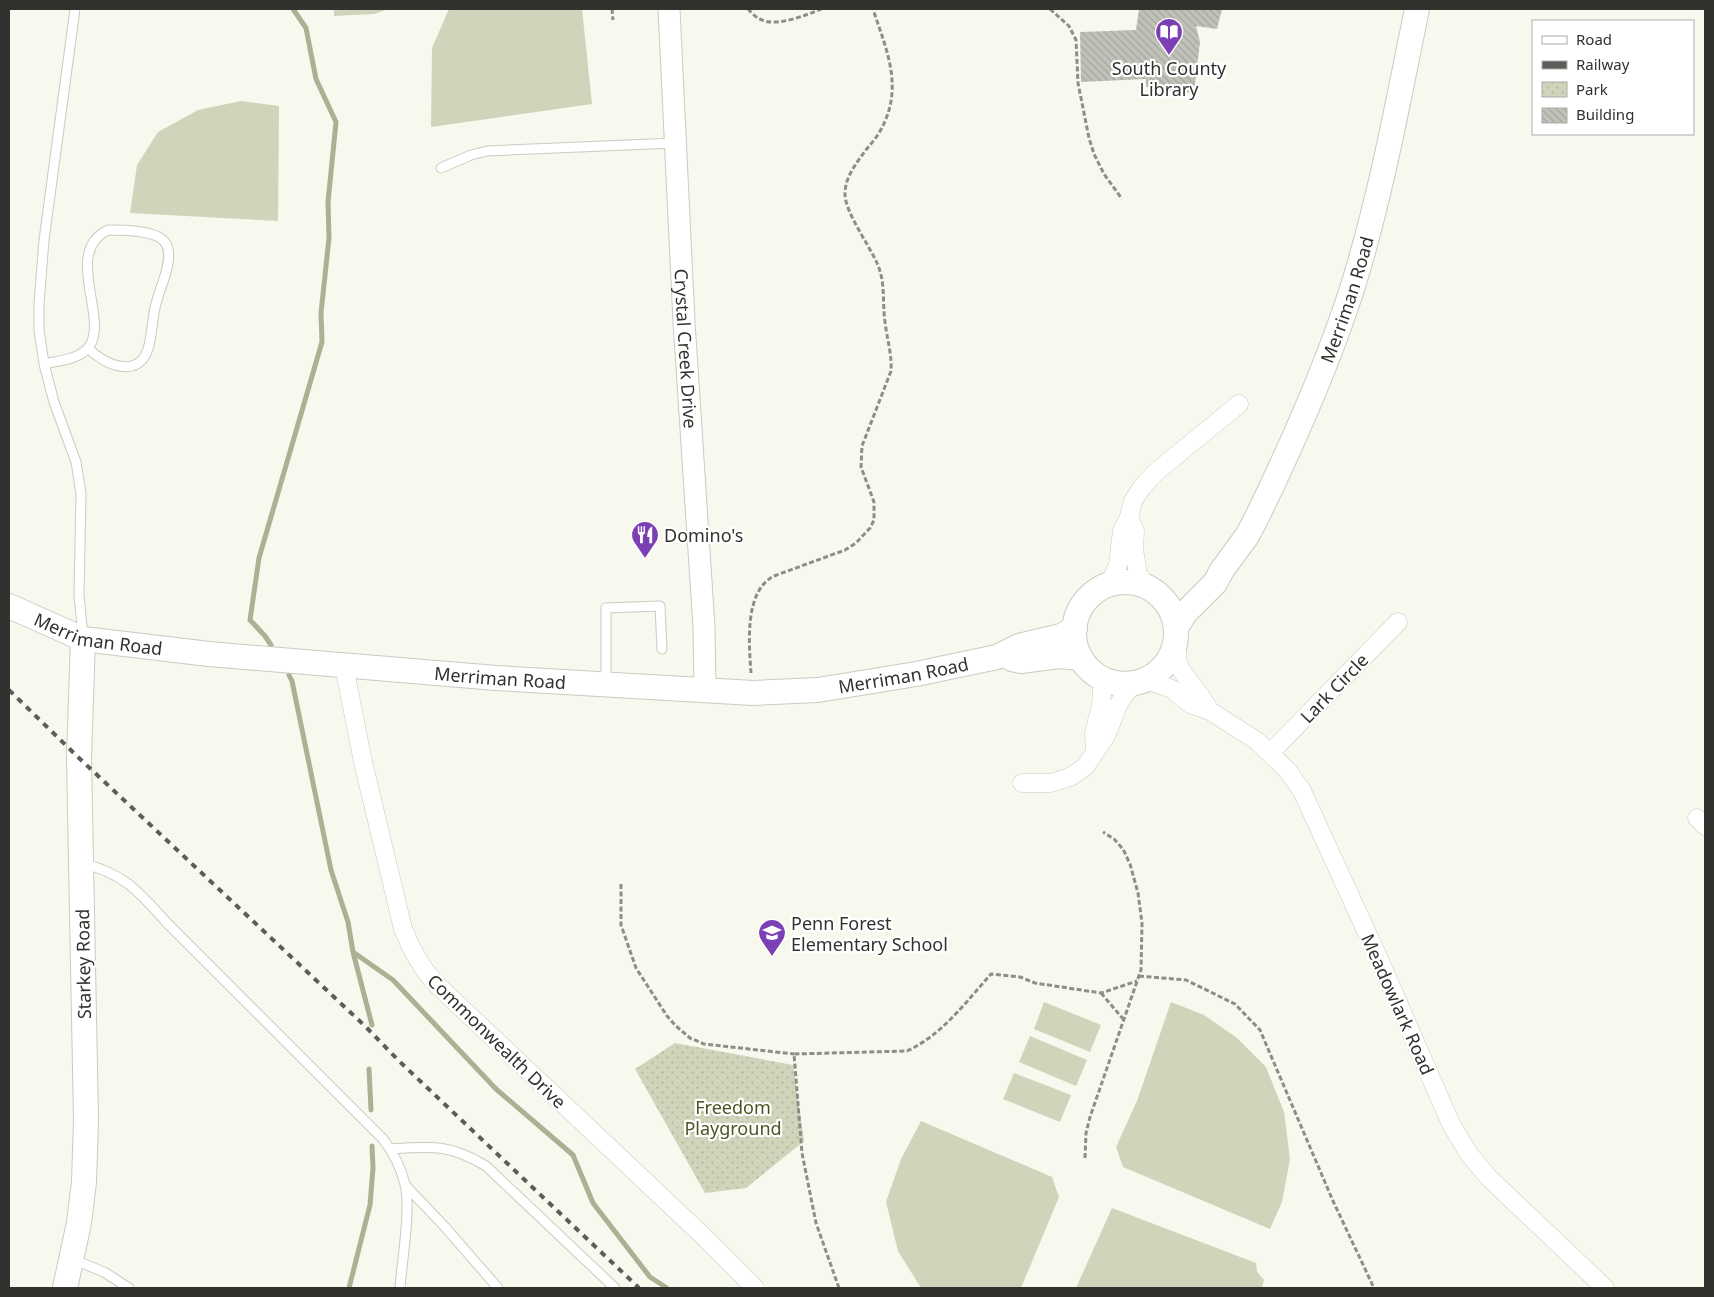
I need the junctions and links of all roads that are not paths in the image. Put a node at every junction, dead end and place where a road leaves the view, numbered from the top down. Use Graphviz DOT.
graph roads {
  1 [pos="75,9"];
  2 [pos="669,9"];
  3 [pos="1417,9"];
  4 [pos="675,143"];
  5 [pos="440,168"];
  6 [pos="88,348"];
  7 [pos="44,364"];
  8 [pos="1239,404"];
  9 [pos="1129,517"];
  10 [pos="1222,570"];
  11 [pos="1109,585"];
  12 [pos="1151,589"];
  13 [pos="9,606"];
  14 [pos="1398,622"];
  15 [pos="1075,628"];
  16 [pos="1176,635"];
  17 [pos="84,639"];
  18 [pos="662,649"];
  19 [pos="997,657"];
  20 [pos="1081,658"];
  21 [pos="344,666"];
  22 [pos="1102,679"];
  23 [pos="1141,681"];
  24 [pos="606,684"];
  25 [pos="705,689"];
  26 [pos="1210,711"];
  27 [pos="1095,752"];
  28 [pos="1270,753"];
  29 [pos="1022,783"];
  30 [pos="81,862"];
  31 [pos="390,1150"];
  32 [pos="405,1186"];
  33 [pos="72,1259"];
  34 [pos="65,1288"];
  35 [pos="126,1288"];
  36 [pos="400,1288"];
  37 [pos="498,1288"];
  38 [pos="615,1288"];
  39 [pos="755,1288"];
  40 [pos="1605,1288"];
  1 -- 7 [label="lane"];
  2 -- 4 [label="street, Crystal Creek Drive"];
  3 -- 10 [label="main road, Merriman Road"];
  4 -- 5 [label="lane"];
  4 -- 25 [label="street, Crystal Creek Drive"];
  6 -- 6 [label="lane"];
  6 -- 7 [label="lane"];
  7 -- 17 [label="lane"];
  8 -- 9 [label="street"];
  9 -- 11 [label="street"];
  9 -- 12 [label="street"];
  10 -- 12 [label="main road, Merriman Road"];
  10 -- 16 [label="main road, Merriman Road"];
  11 -- 12 [label="main road"];
  11 -- 15 [label="main road"];
  12 -- 16 [label="main road"];
  13 -- 17 [label="main road, Merriman Road"];
  14 -- 28 [label="street, Lark Circle"];
  15 -- 19 [label="main road, Merriman Road"];
  15 -- 20 [label="main road"];
  16 -- 23 [label="main road"];
  16 -- 26 [label="street, Meadowlark Road"];
  17 -- 21 [label="main road, Merriman Road"];
  17 -- 30 [label="main road, Starkey Road"];
  18 -- 24 [label="lane"];
  19 -- 20 [label="main road, Merriman Road"];
  19 -- 25 [label="main road, Merriman Road"];
  20 -- 22 [label="main road"];
  21 -- 24 [label="main road, Merriman Road"];
  21 -- 39 [label="street, Commonwealth Drive"];
  22 -- 23 [label="main road"];
  22 -- 27 [label="street"];
  23 -- 26 [label="street, Meadowlark Road"];
  23 -- 27 [label="street"];
  24 -- 25 [label="main road, Merriman Road"];
  26 -- 28 [label="street, Meadowlark Road"];
  27 -- 29 [label="street"];
  28 -- 40 [label="street, Meadowlark Road"];
  30 -- 31 [label="lane"];
  30 -- 33 [label="main road, Starkey Road"];
  31 -- 32 [label="lane"];
  31 -- 38 [label="lane"];
  32 -- 36 [label="lane"];
  32 -- 37 [label="lane"];
  33 -- 34 [label="main road, Starkey Road"];
  33 -- 35 [label="lane"];
}
